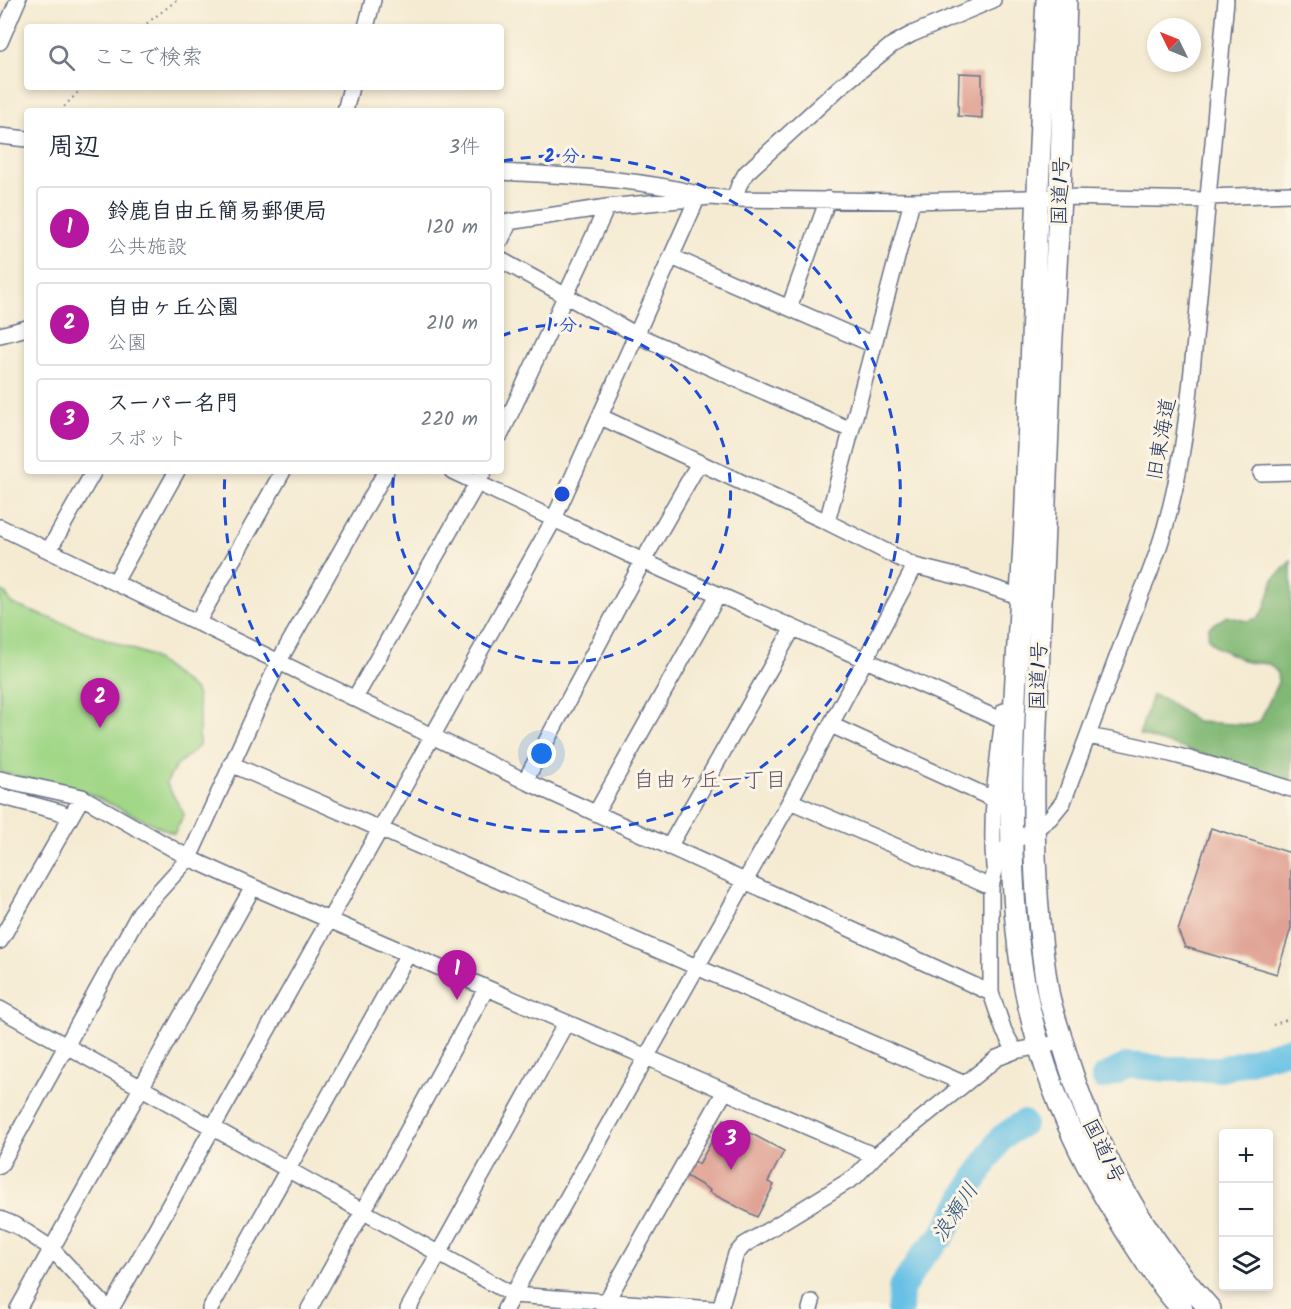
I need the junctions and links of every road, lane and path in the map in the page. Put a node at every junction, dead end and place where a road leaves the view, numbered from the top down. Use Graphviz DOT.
graph roads {
  1 [pos="18,0"];
  2 [pos="177,0"];
  3 [pos="373,0"];
  4 [pos="993,0"];
  5 [pos="1047,0"];
  6 [pos="1066,0"];
  7 [pos="1226,0"];
  8 [pos="146,24"];
  9 [pos="367,24"];
  10 [pos="0,42"];
  11 [pos="80,90"];
  12 [pos="350,90"];
  13 [pos="63,108"];
  14 [pos="346,108"];
  15 [pos="0,136"];
  16 [pos="24,139"];
  17 [pos="504,172"];
  18 [pos="1291,194"];
  19 [pos="704,198"];
  20 [pos="1060,198"];
  21 [pos="734,199"];
  22 [pos="828,199"];
  23 [pos="1036,199"];
  24 [pos="1208,199"];
  25 [pos="912,201"];
  26 [pos="607,207"];
  27 [pos="506,222"];
  28 [pos="672,257"];
  29 [pos="504,262"];
  30 [pos="566,296"];
  31 [pos="789,308"];
  32 [pos="24,329"];
  33 [pos="0,335"];
  34 [pos="637,335"];
  35 [pos="874,345"];
  36 [pos="601,417"];
  37 [pos="504,428"];
  38 [pos="851,430"];
  39 [pos="699,463"];
  40 [pos="1291,471"];
  41 [pos="1261,473"];
  42 [pos="92,474"];
  43 [pos="175,474"];
  44 [pos="281,474"];
  45 [pos="384,474"];
  46 [pos="481,477"];
  47 [pos="553,521"];
  48 [pos="827,522"];
  49 [pos="0,527"];
  50 [pos="49,550"];
  51 [pos="643,561"];
  52 [pos="915,566"];
  53 [pos="115,582"];
  54 [pos="718,595"];
  55 [pos="1021,597"];
  56 [pos="197,622"];
  57 [pos="793,628"];
  58 [pos="1019,632"];
  59 [pos="279,661"];
  60 [pos="865,661"];
  61 [pos="355,698"];
  62 [pos="1003,722"];
  63 [pos="831,725"];
  64 [pos="432,735"];
  65 [pos="1088,736"];
  66 [pos="231,764"];
  67 [pos="0,779"];
  68 [pos="525,781"];
  69 [pos="1291,789"];
  70 [pos="0,796"];
  71 [pos="82,797"];
  72 [pos="993,800"];
  73 [pos="790,801"];
  74 [pos="596,813"];
  75 [pos="70,818"];
  76 [pos="380,830"];
  77 [pos="1033,831"];
  78 [pos="1012,842"];
  79 [pos="669,847"];
  80 [pos="189,858"];
  81 [pos="994,870"];
  82 [pos="745,881"];
  83 [pos="253,887"];
  84 [pos="991,887"];
  85 [pos="330,920"];
  86 [pos="0,941"];
  87 [pos="408,954"];
  88 [pos="696,968"];
  89 [pos="486,989"];
  90 [pos="992,993"];
  91 [pos="0,1009"];
  92 [pos="1291,1018"];
  93 [pos="566,1023"];
  94 [pos="1273,1025"];
  95 [pos="1062,1042"];
  96 [pos="66,1046"];
  97 [pos="1039,1047"];
  98 [pos="1015,1051"];
  99 [pos="647,1057"];
  100 [pos="965,1084"];
  101 [pos="142,1089"];
  102 [pos="725,1091"];
  103 [pos="212,1129"];
  104 [pos="875,1156"];
  105 [pos="0,1166"];
  106 [pos="288,1170"];
  107 [pos="362,1212"];
  108 [pos="0,1219"];
  109 [pos="51,1248"];
  110 [pos="439,1254"];
  111 [pos="513,1295"];
  112 [pos="604,1306"];
  113 [pos="1175,1306"];
  114 [pos="18,1309"];
  115 [pos="109,1309"];
  116 [pos="210,1309"];
  117 [pos="309,1309"];
  118 [pos="408,1309"];
  119 [pos="506,1309"];
  120 [pos="714,1309"];
  121 [pos="720,1309"];
  122 [pos="1210,1309"];
  1 -- 10 [label="street"];
  2 -- 8 [label="path"];
  3 -- 9 [label="street"];
  4 -- 21 [label="street"];
  5 -- 23 [label="highway, 国道1号"];
  6 -- 20 [label="highway, 国道1号"];
  7 -- 24 [label="street, 旧東海道"];
  11 -- 13 [label="path"];
  12 -- 14 [label="street"];
  15 -- 16 [label="street"];
  17 -- 19 [label="street"];
  18 -- 24 [label="street"];
  19 -- 21 [label="street"];
  19 -- 26 [label="street"];
  19 -- 28 [label="street"];
  20 -- 23 [label="street"];
  20 -- 24 [label="street"];
  20 -- 77 [label="highway, 国道1号"];
  21 -- 22 [label="street"];
  22 -- 25 [label="street"];
  22 -- 31 [label="street"];
  23 -- 25 [label="street"];
  23 -- 55 [label="highway, 国道1号"];
  24 -- 65 [label="street, 旧東海道"];
  25 -- 35 [label="street"];
  26 -- 27 [label="street"];
  26 -- 30 [label="street"];
  28 -- 31 [label="street"];
  28 -- 34 [label="street"];
  29 -- 30 [label="street"];
  30 -- 34 [label="street"];
  30 -- 37 [label="street"];
  31 -- 35 [label="street"];
  32 -- 33 [label="street"];
  34 -- 36 [label="street"];
  34 -- 38 [label="street"];
  35 -- 38 [label="street"];
  36 -- 39 [label="street"];
  36 -- 47 [label="street"];
  38 -- 48 [label="street"];
  39 -- 48 [label="street"];
  39 -- 51 [label="street"];
  40 -- 41 [label="street"];
  42 -- 50 [label="street"];
  43 -- 53 [label="street"];
  44 -- 56 [label="street"];
  45 -- 59 [label="street"];
  46 -- 47 [label="street"];
  46 -- 61 [label="street"];
  47 -- 51 [label="street"];
  47 -- 64 [label="street"];
  48 -- 52 [label="street"];
  49 -- 50 [label="street"];
  50 -- 53 [label="street"];
  51 -- 54 [label="street"];
  51 -- 68 [label="street"];
  52 -- 55 [label="street"];
  52 -- 60 [label="street"];
  53 -- 56 [label="street"];
  54 -- 57 [label="street"];
  54 -- 74 [label="street"];
  55 -- 58 [label="highway, 国道1号"];
  56 -- 59 [label="street"];
  57 -- 60 [label="street"];
  57 -- 79 [label="street"];
  58 -- 62 [label="street"];
  58 -- 78 [label="highway, 国道1号"];
  59 -- 61 [label="street"];
  59 -- 66 [label="street"];
  60 -- 62 [label="street"];
  60 -- 63 [label="street"];
  61 -- 64 [label="street"];
  62 -- 72 [label="street"];
  63 -- 72 [label="street"];
  63 -- 73 [label="street"];
  64 -- 68 [label="street"];
  64 -- 76 [label="street"];
  65 -- 69 [label="street"];
  65 -- 77 [label="street, 旧東海道"];
  66 -- 76 [label="street"];
  66 -- 80 [label="street"];
  67 -- 71 [label="street"];
  68 -- 74 [label="street"];
  70 -- 75 [label="street"];
  71 -- 75 [label="street"];
  71 -- 80 [label="street"];
  72 -- 81 [label="street"];
  73 -- 82 [label="street"];
  73 -- 84 [label="street"];
  74 -- 79 [label="street"];
  75 -- 86 [label="street"];
  76 -- 85 [label="street"];
  76 -- 88 [label="street"];
  77 -- 78 [label="street, 旧東海道"];
  77 -- 95 [label="highway, 国道1号"];
  78 -- 81 [label="street"];
  78 -- 97 [label="highway, 国道1号"];
  79 -- 82 [label="street"];
  80 -- 83 [label="street"];
  80 -- 96 [label="street"];
  81 -- 84 [label="street"];
  82 -- 88 [label="street"];
  82 -- 90 [label="street"];
  83 -- 85 [label="street"];
  83 -- 101 [label="street"];
  84 -- 90 [label="street"];
  85 -- 87 [label="street"];
  85 -- 103 [label="street"];
  87 -- 89 [label="street"];
  87 -- 106 [label="street"];
  88 -- 99 [label="street"];
  88 -- 100 [label="street"];
  89 -- 93 [label="street"];
  89 -- 107 [label="street"];
  90 -- 98 [label="street"];
  91 -- 96 [label="street"];
  92 -- 94 [label="path"];
  93 -- 99 [label="street"];
  93 -- 110 [label="street"];
  95 -- 97 [label="street"];
  95 -- 122 [label="highway, 国道1号"];
  96 -- 101 [label="street"];
  96 -- 105 [label="street"];
  97 -- 98 [label="street"];
  97 -- 113 [label="highway, 国道1号"];
  98 -- 100 [label="street"];
  99 -- 102 [label="street"];
  99 -- 111 [label="street"];
  100 -- 104 [label="street"];
  101 -- 103 [label="street"];
  101 -- 109 [label="street"];
  102 -- 104 [label="street"];
  102 -- 112 [label="street"];
  103 -- 106 [label="street"];
  103 -- 115 [label="street"];
  104 -- 121 [label="street"];
  106 -- 107 [label="street"];
  106 -- 116 [label="street"];
  107 -- 110 [label="street"];
  107 -- 117 [label="street"];
  108 -- 109 [label="street"];
  109 -- 114 [label="street"];
  109 -- 115 [label="street"];
  110 -- 111 [label="street"];
  110 -- 118 [label="street"];
  111 -- 112 [label="street"];
  111 -- 119 [label="street"];
  112 -- 120 [label="street"];
}
